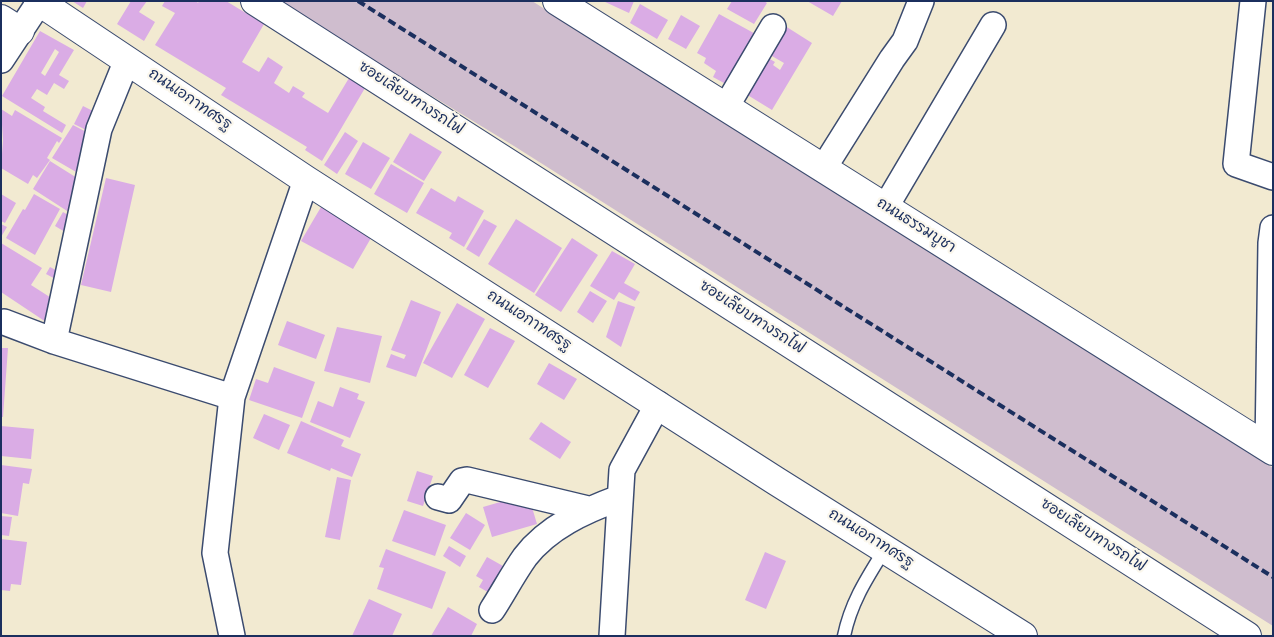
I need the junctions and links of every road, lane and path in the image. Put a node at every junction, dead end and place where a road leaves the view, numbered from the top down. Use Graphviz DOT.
graph roads {
  1 [pos="39,1"];
  2 [pos="255,1"];
  3 [pos="921,1"];
  4 [pos="1254,1"];
  5 [pos="567,4"];
  6 [pos="11,25"];
  7 [pos="993,25"];
  8 [pos="773,27"];
  9 [pos="1,60"];
  10 [pos="127,60"];
  11 [pos="726,107"];
  12 [pos="823,169"];
  13 [pos="1273,177"];
  14 [pos="306,180"];
  15 [pos="885,208"];
  16 [pos="1273,228"];
  17 [pos="4,322"];
  18 [pos="54,341"];
  19 [pos="232,397"];
  20 [pos="658,404"];
  21 [pos="1270,450"];
  22 [pos="438,497"];
  23 [pos="619,498"];
  24 [pos="588,510"];
  25 [pos="884,550"];
  26 [pos="492,610"];
  27 [pos="232,636"];
  28 [pos="612,636"];
  29 [pos="844,636"];
  30 [pos="1023,636"];
  31 [pos="1247,636"];
  1 -- 6 [label="street"];
  1 -- 10 [label="main road, ถนนเอกาทศรฐ"];
  2 -- 31 [label="main road, ซอยเลียบทางรถไฟ"];
  3 -- 12 [label="street"];
  4 -- 13 [label="street"];
  5 -- 11 [label="main road, ถนนธรรมบูชา"];
  6 -- 9 [label="street"];
  7 -- 15 [label="street"];
  8 -- 11 [label="street"];
  10 -- 14 [label="main road, ถนนเอกาทศรฐ"];
  10 -- 18 [label="street"];
  11 -- 12 [label="main road, ถนนธรรมบูชา"];
  12 -- 15 [label="main road, ถนนธรรมบูชา"];
  14 -- 19 [label="street"];
  14 -- 20 [label="main road, ถนนเอกาทศรฐ"];
  15 -- 21 [label="main road, ถนนธรรมบูชา"];
  16 -- 21 [label="street"];
  17 -- 18 [label="street"];
  18 -- 19 [label="street"];
  19 -- 27 [label="street"];
  20 -- 23 [label="street"];
  20 -- 25 [label="main road, ถนนเอกาทศรฐ"];
  22 -- 24 [label="street"];
  23 -- 24 [label="street"];
  23 -- 28 [label="street"];
  24 -- 26 [label="street"];
  25 -- 29 [label="lane"];
  25 -- 30 [label="main road, ถนนเอกาทศรฐ"];
}
